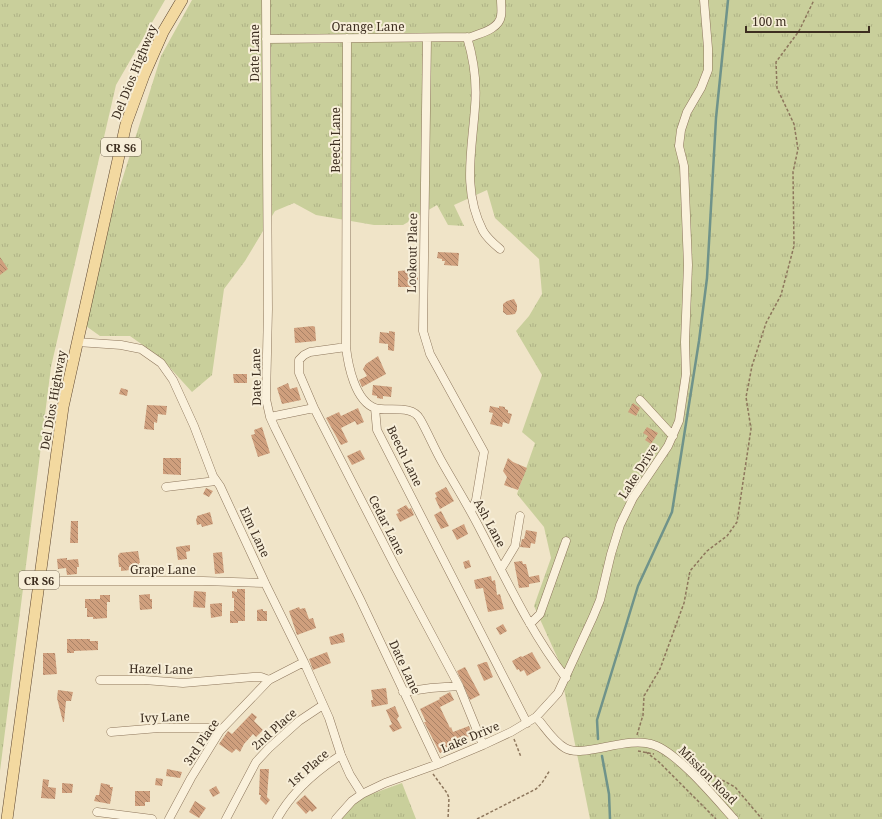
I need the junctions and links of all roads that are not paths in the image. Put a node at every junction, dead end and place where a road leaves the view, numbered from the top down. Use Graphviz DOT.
graph roads {
  1 [pos="182,0"];
  2 [pos="266,0"];
  3 [pos="501,0"];
  4 [pos="704,0"];
  5 [pos="469,37"];
  6 [pos="347,38"];
  7 [pos="427,38"];
  8 [pos="266,39"];
  9 [pos="500,249"];
  10 [pos="77,342"];
  11 [pos="346,347"];
  12 [pos="640,400"];
  13 [pos="314,408"];
  14 [pos="375,408"];
  15 [pos="270,417"];
  16 [pos="673,436"];
  17 [pos="216,481"];
  18 [pos="166,487"];
  19 [pos="472,512"];
  20 [pos="520,516"];
  21 [pos="566,541"];
  22 [pos="501,569"];
  23 [pos="61,581"];
  24 [pos="265,583"];
  25 [pos="530,624"];
  26 [pos="304,662"];
  27 [pos="566,678"];
  28 [pos="100,680"];
  29 [pos="269,680"];
  30 [pos="458,686"];
  31 [pos="404,692"];
  32 [pos="323,706"];
  33 [pos="536,717"];
  34 [pos="527,723"];
  35 [pos="220,731"];
  36 [pos="111,732"];
  37 [pos="483,745"];
  38 [pos="341,755"];
  39 [pos="438,764"];
  40 [pos="362,794"];
  41 [pos="97,812"];
  42 [pos="116,817"];
  43 [pos="7,819"];
  44 [pos="152,819"];
  45 [pos="169,819"];
  46 [pos="226,819"];
  47 [pos="277,819"];
  48 [pos="336,819"];
  49 [pos="734,819"];
  1 -- 10 [label="main road, Del Dios Highway / CR S6"];
  2 -- 8 [label="street, Date Lane"];
  3 -- 5 [label="street"];
  4 -- 16 [label="street, Lake Drive"];
  5 -- 7 [label="street, Orange Lane"];
  5 -- 9 [label="street"];
  6 -- 7 [label="street, Orange Lane"];
  6 -- 8 [label="street, Orange Lane"];
  6 -- 11 [label="street, Beech Lane"];
  7 -- 19 [label="street, Lookout Place"];
  8 -- 15 [label="street, Date Lane"];
  10 -- 17 [label="street, Elm Lane"];
  10 -- 43 [label="main road, Del Dios Highway / CR S6"];
  11 -- 13 [label="street, Cedar Lane"];
  11 -- 14 [label="street, Beech Lane"];
  12 -- 16 [label="street"];
  13 -- 15 [label="street"];
  13 -- 30 [label="street, Cedar Lane"];
  14 -- 19 [label="street, Ash Lane"];
  14 -- 34 [label="street, Beech Lane"];
  15 -- 31 [label="street, Date Lane"];
  16 -- 27 [label="street, Lake Drive"];
  17 -- 18 [label="street"];
  17 -- 24 [label="street, Elm Lane"];
  19 -- 22 [label="street, Ash Lane"];
  20 -- 22 [label="street"];
  21 -- 25 [label="street"];
  22 -- 25 [label="street, Ash Lane"];
  23 -- 24 [label="street, Grape Lane"];
  24 -- 26 [label="street, Elm Lane"];
  25 -- 27 [label="street, Ash Lane"];
  26 -- 29 [label="street, 3rd Place"];
  26 -- 32 [label="street, Elm Lane"];
  27 -- 33 [label="street, Lake Drive"];
  28 -- 29 [label="street, Hazel Lane"];
  29 -- 35 [label="street, 3rd Place"];
  30 -- 31 [label="street"];
  30 -- 37 [label="street, Cedar Lane"];
  31 -- 39 [label="street, Date Lane"];
  32 -- 38 [label="street, Elm Lane"];
  32 -- 46 [label="street, 2nd Place"];
  33 -- 34 [label="street, Lake Drive"];
  33 -- 49 [label="street, Mission Road"];
  34 -- 37 [label="street, Lake Drive"];
  35 -- 36 [label="street, Ivy Lane"];
  35 -- 45 [label="street, 3rd Place"];
  37 -- 39 [label="street, Lake Drive"];
  38 -- 40 [label="street, Elm Lane"];
  38 -- 47 [label="street, 1st Place"];
  39 -- 40 [label="street, Lake Drive"];
  40 -- 48 [label="street, Lake Drive"];
  41 -- 42 [label="street"];
  42 -- 44 [label="street"];
}
